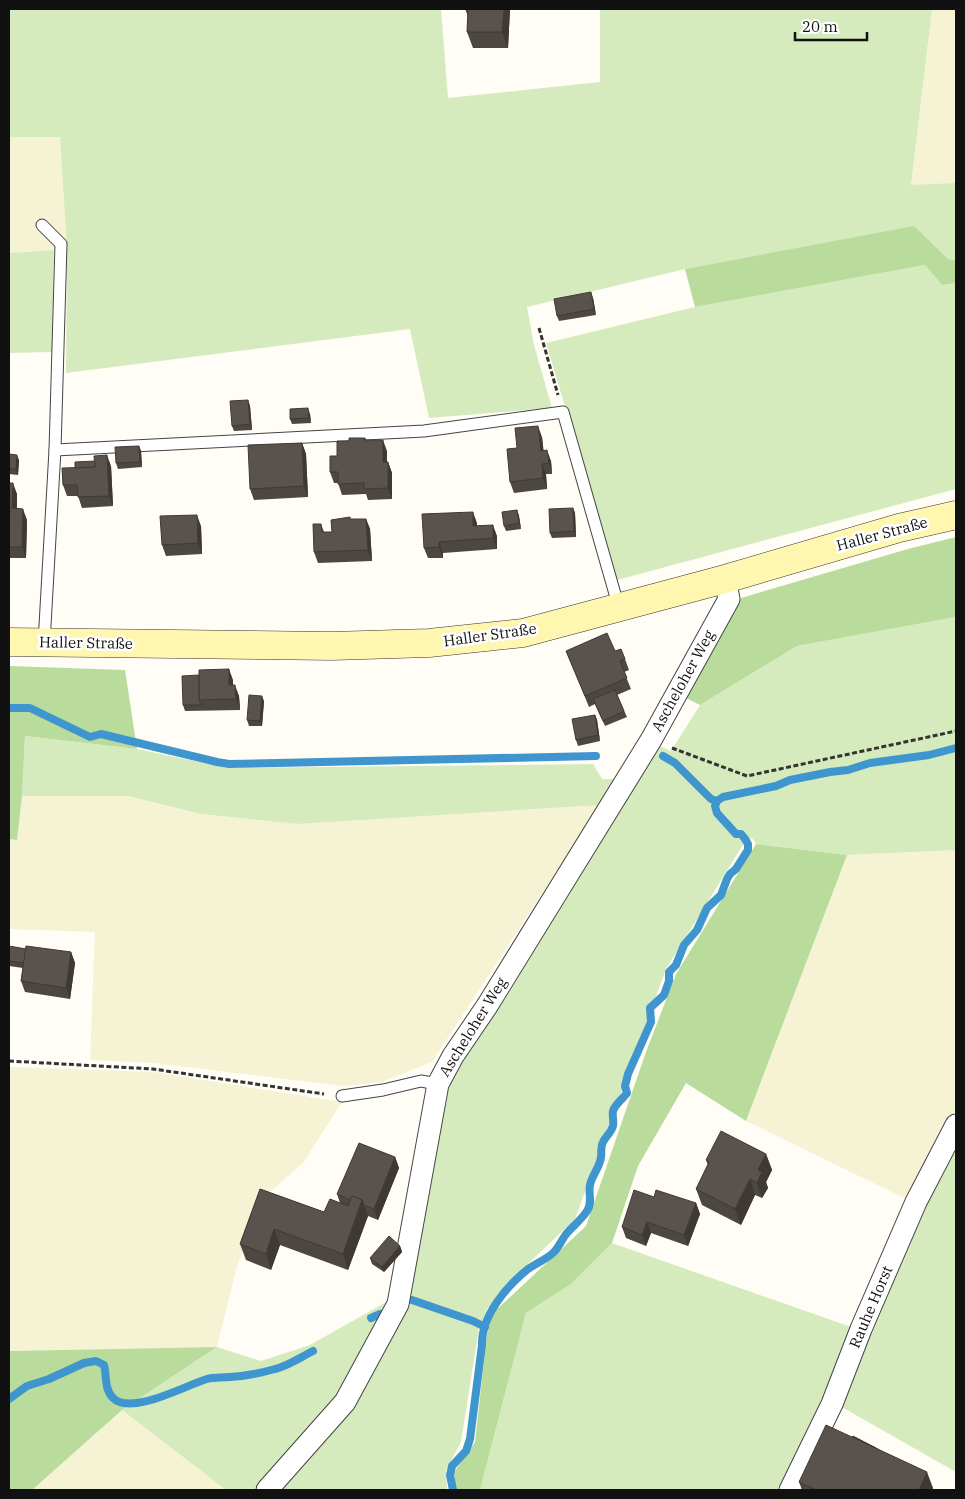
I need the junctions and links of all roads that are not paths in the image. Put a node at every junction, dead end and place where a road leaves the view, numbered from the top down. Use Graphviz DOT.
graph roads {
  1 [pos="42,225"];
  2 [pos="54,450"];
  3 [pos="956,515"];
  4 [pos="725,579"];
  5 [pos="619,608"];
  6 [pos="9,642"];
  7 [pos="44,643"];
  8 [pos="438,1084"];
  9 [pos="342,1096"];
  10 [pos="956,1125"];
  11 [pos="267,1490"];
  12 [pos="790,1490"];
  1 -- 2 [label="lane"];
  2 -- 5 [label="lane"];
  2 -- 7 [label="lane"];
  3 -- 4 [label="street, Haller Straße"];
  4 -- 5 [label="street, Haller Straße"];
  4 -- 8 [label="street, Ascheloher Weg"];
  5 -- 7 [label="street, Haller Straße"];
  6 -- 7 [label="street, Haller Straße"];
  8 -- 9 [label="lane"];
  8 -- 11 [label="street, Ascheloher Weg"];
  10 -- 12 [label="street, Rauhe Horst"];
}
